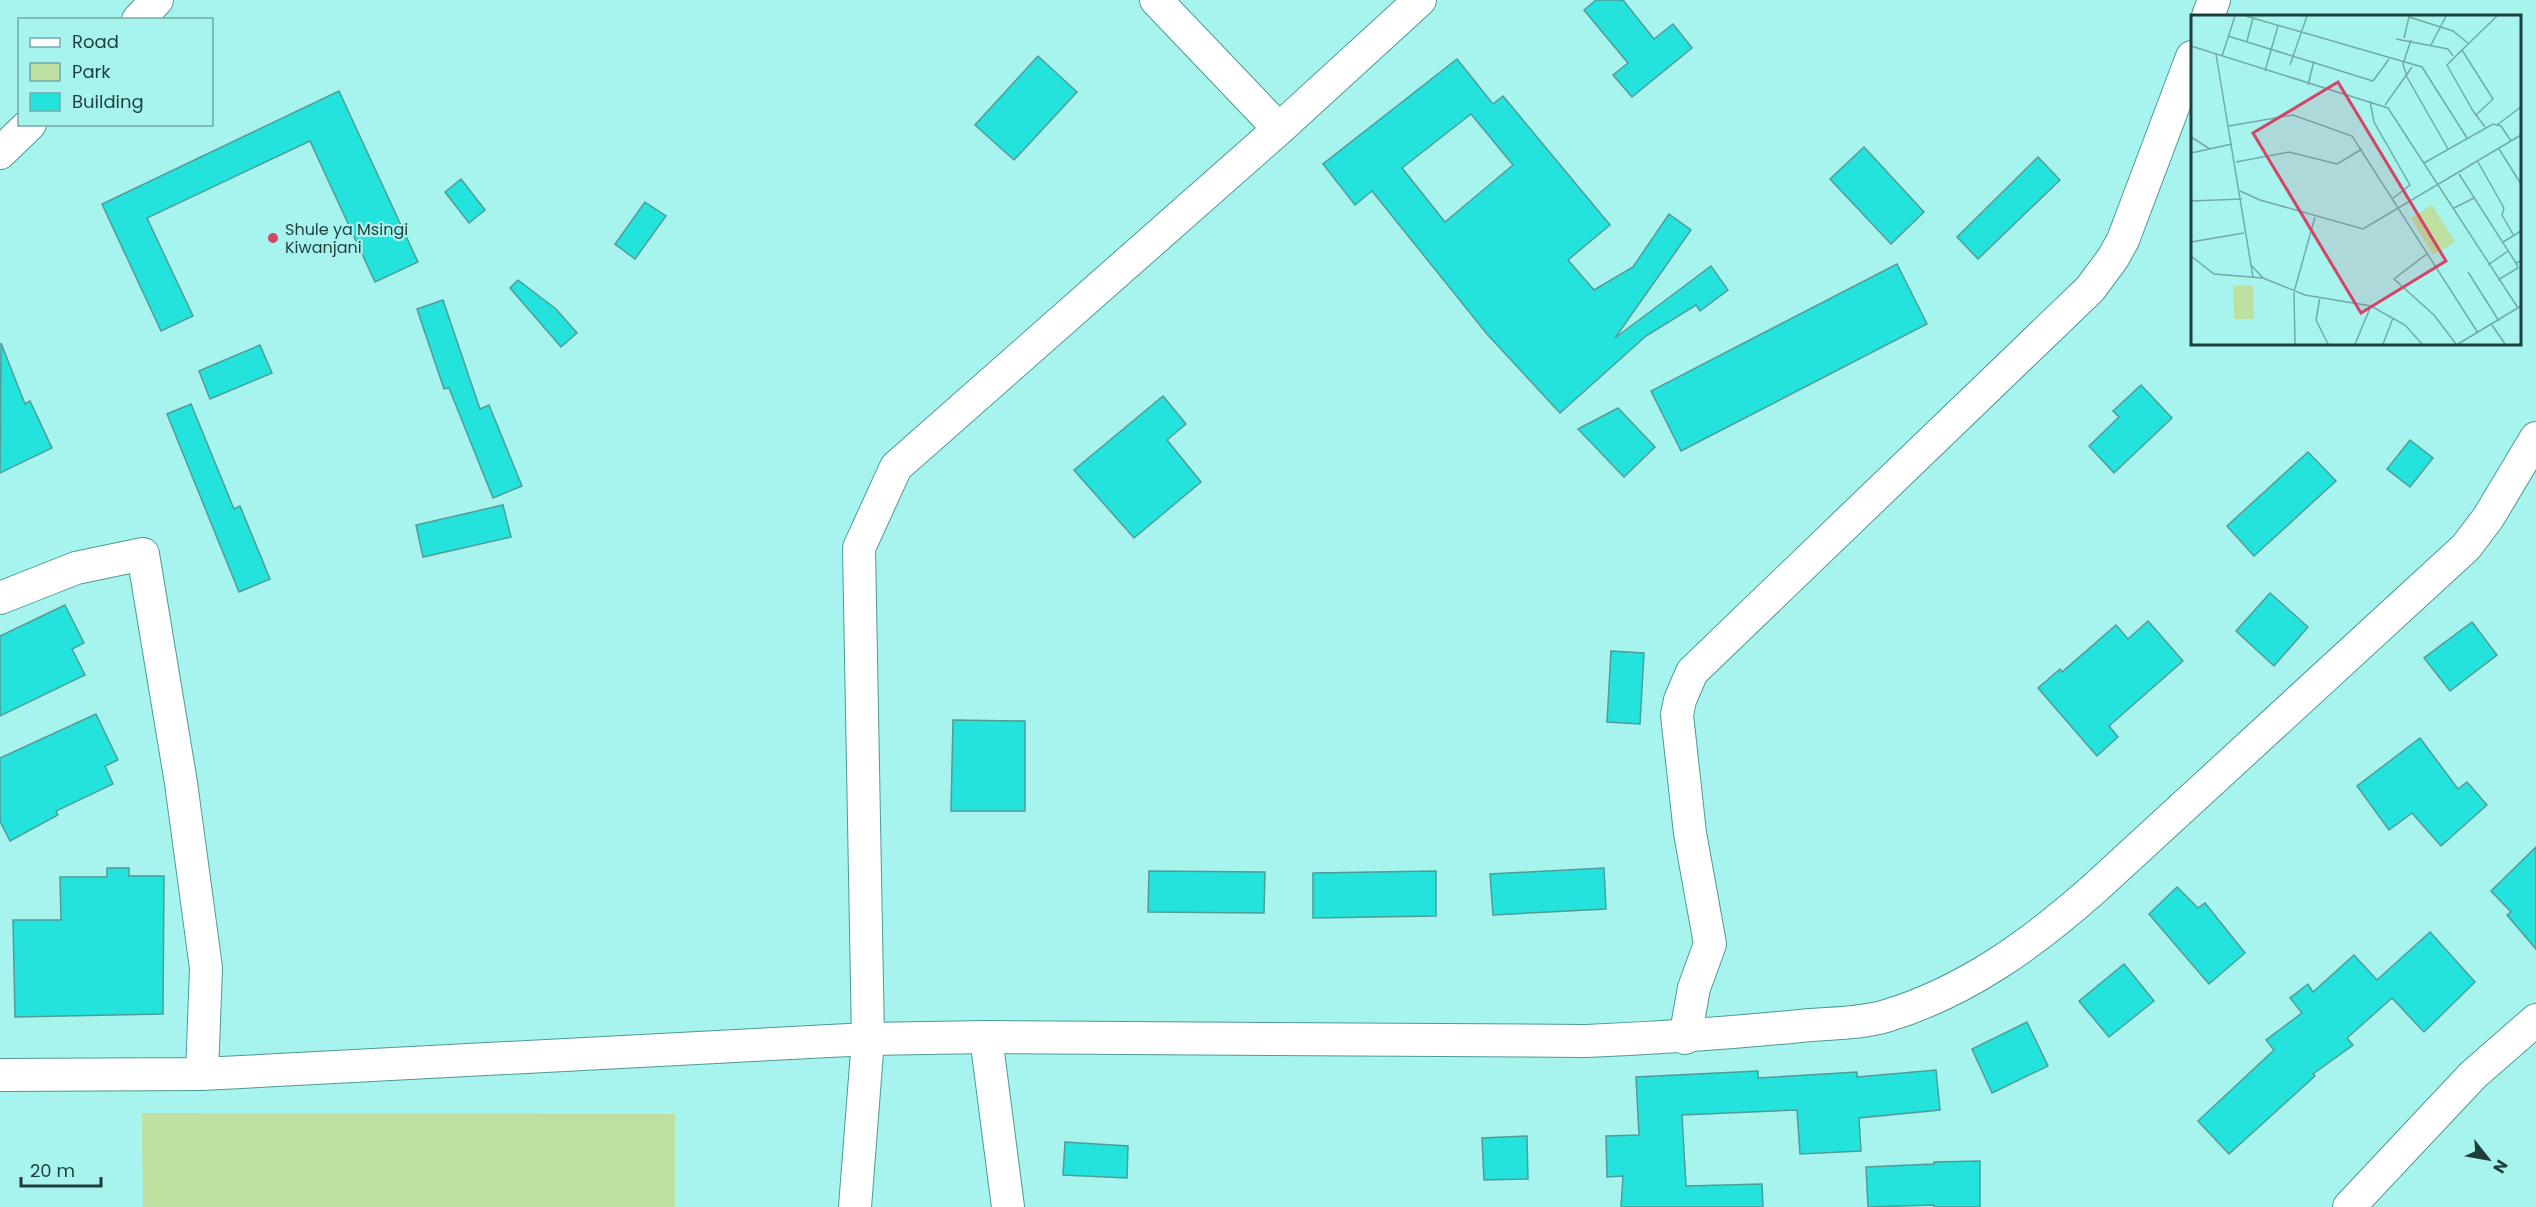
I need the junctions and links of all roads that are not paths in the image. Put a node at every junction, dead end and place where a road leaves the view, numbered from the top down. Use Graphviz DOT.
graph roads {
  1 [pos="157,0"];
  2 [pos="1156,0"];
  3 [pos="1420,0"];
  4 [pos="2214,0"];
  5 [pos="2208,15"];
  6 [pos="140,18"];
  7 [pos="2191,62"];
  8 [pos="28,126"];
  9 [pos="1279,129"];
  10 [pos="0,153"];
  11 [pos="2536,438"];
  12 [pos="0,598"];
  13 [pos="2536,1020"];
  14 [pos="986,1037"];
  15 [pos="1685,1038"];
  16 [pos="868,1039"];
  17 [pos="0,1074"];
  18 [pos="202,1074"];
  19 [pos="855,1207"];
  20 [pos="1008,1207"];
  21 [pos="2349,1207"];
  1 -- 6 [label="street"];
  2 -- 9 [label="street"];
  3 -- 9 [label="street"];
  4 -- 5 [label="street"];
  7 -- 15 [label="street"];
  8 -- 10 [label="street"];
  9 -- 16 [label="street"];
  11 -- 15 [label="street"];
  12 -- 18 [label="street"];
  13 -- 21 [label="street"];
  14 -- 15 [label="street"];
  14 -- 16 [label="street"];
  14 -- 20 [label="street"];
  16 -- 18 [label="street"];
  16 -- 19 [label="street"];
  17 -- 18 [label="street"];
}
